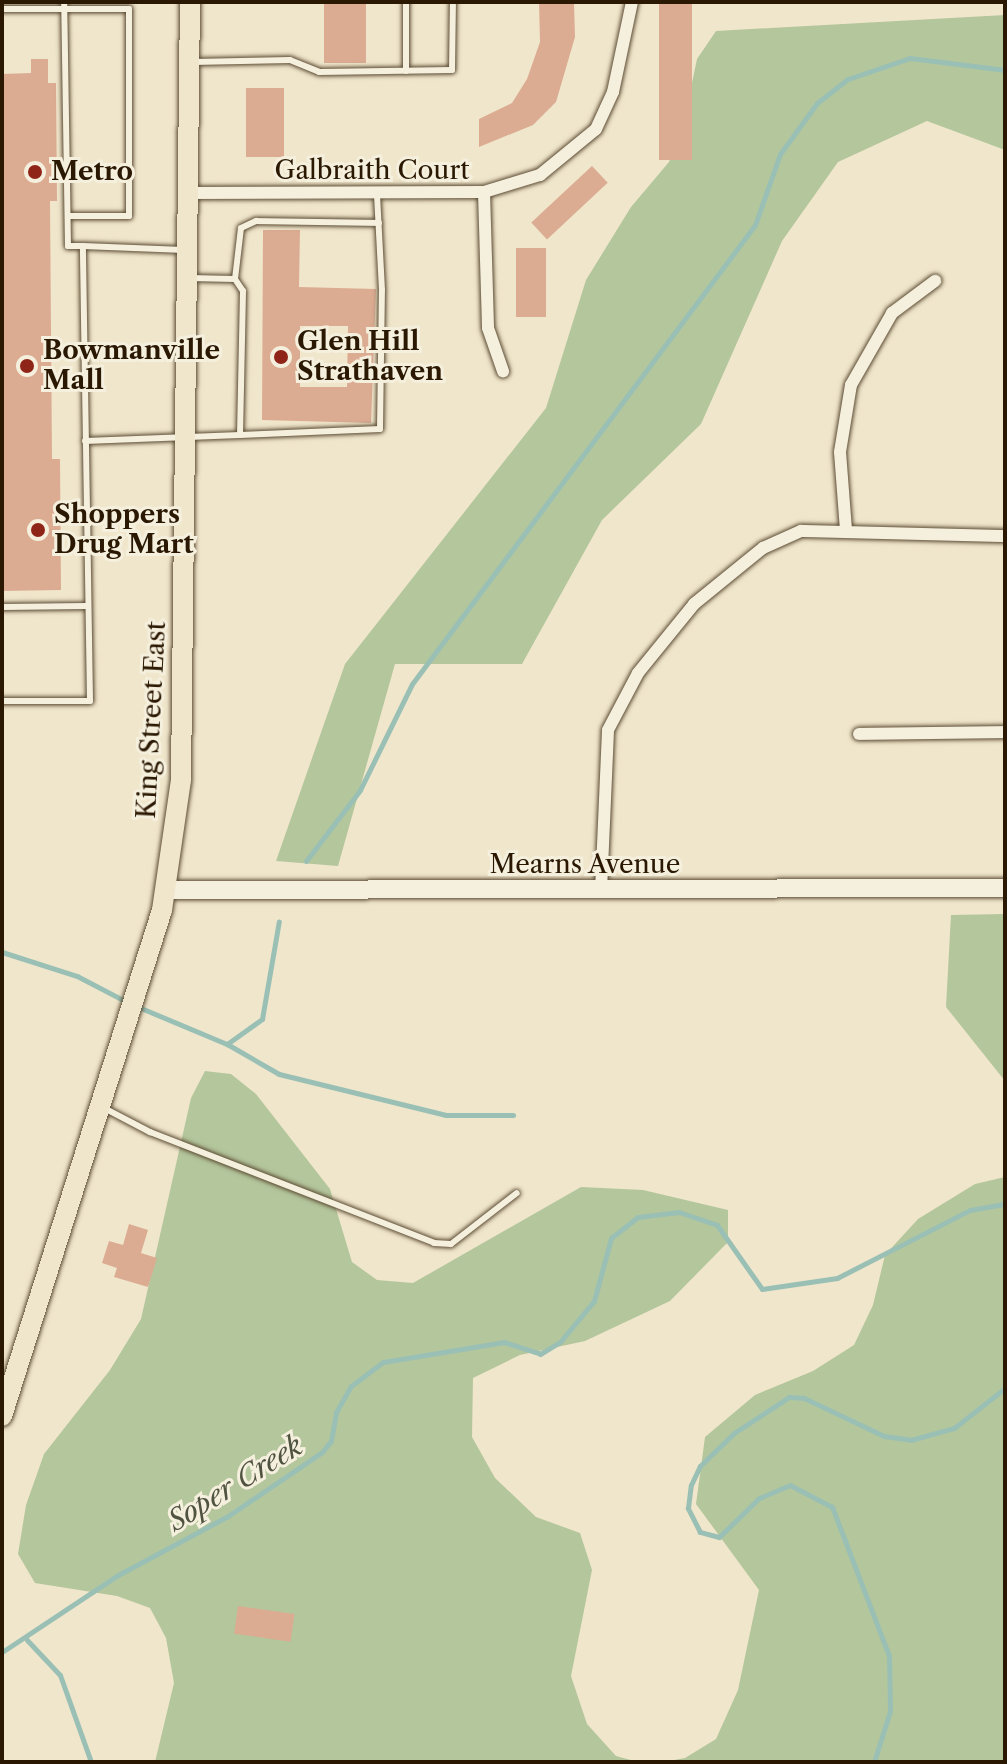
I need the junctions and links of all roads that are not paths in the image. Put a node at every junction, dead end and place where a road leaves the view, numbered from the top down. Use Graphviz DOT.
graph roads {
  1 [pos="190,2"];
  2 [pos="406,2"];
  3 [pos="453,2"];
  4 [pos="632,2"];
  5 [pos="64,5"];
  6 [pos="2,9"];
  7 [pos="190,62"];
  8 [pos="406,71"];
  9 [pos="484,192"];
  10 [pos="188,193"];
  11 [pos="377,193"];
  12 [pos="69,216"];
  13 [pos="379,223"];
  14 [pos="83,246"];
  15 [pos="186,250"];
  16 [pos="186,278"];
  17 [pos="235,279"];
  18 [pos="935,281"];
  19 [pos="503,371"];
  20 [pos="240,435"];
  21 [pos="185,439"];
  22 [pos="85,441"];
  23 [pos="846,530"];
  24 [pos="1005,536"];
  25 [pos="86,606"];
  26 [pos="2,607"];
  27 [pos="2,701"];
  28 [pos="1005,732"];
  29 [pos="859,734"];
  30 [pos="1005,888"];
  31 [pos="166,890"];
  32 [pos="601,891"];
  33 [pos="100,1106"];
  34 [pos="517,1193"];
  35 [pos="2,1416"];
  1 -- 7 [label="main road, King Street East"];
  2 -- 8 [label="lane"];
  3 -- 8 [label="lane"];
  4 -- 9 [label="street, Galbraith Court"];
  5 -- 6 [label="lane"];
  5 -- 12 [label="lane"];
  5 -- 12 [label="lane"];
  7 -- 8 [label="lane"];
  7 -- 10 [label="main road, King Street East"];
  9 -- 11 [label="street, Galbraith Court"];
  9 -- 19 [label="street"];
  10 -- 11 [label="street, Galbraith Court"];
  10 -- 15 [label="main road, King Street East"];
  11 -- 13 [label="lane"];
  12 -- 14 [label="lane"];
  13 -- 17 [label="lane"];
  13 -- 20 [label="lane"];
  14 -- 15 [label="lane"];
  14 -- 22 [label="lane"];
  15 -- 16 [label="main road, King Street East"];
  16 -- 17 [label="lane"];
  16 -- 21 [label="main road, King Street East"];
  17 -- 20 [label="lane"];
  18 -- 23 [label="street"];
  20 -- 21 [label="lane"];
  21 -- 22 [label="lane"];
  21 -- 31 [label="main road, King Street East"];
  22 -- 25 [label="lane"];
  23 -- 24 [label="street"];
  23 -- 32 [label="street"];
  25 -- 26 [label="lane"];
  25 -- 27 [label="lane"];
  28 -- 29 [label="street"];
  30 -- 32 [label="street, Mearns Avenue"];
  31 -- 32 [label="street, Mearns Avenue"];
  31 -- 33 [label="main road, King Street East"];
  33 -- 34 [label="lane"];
  33 -- 35 [label="main road, King Street East"];
}
